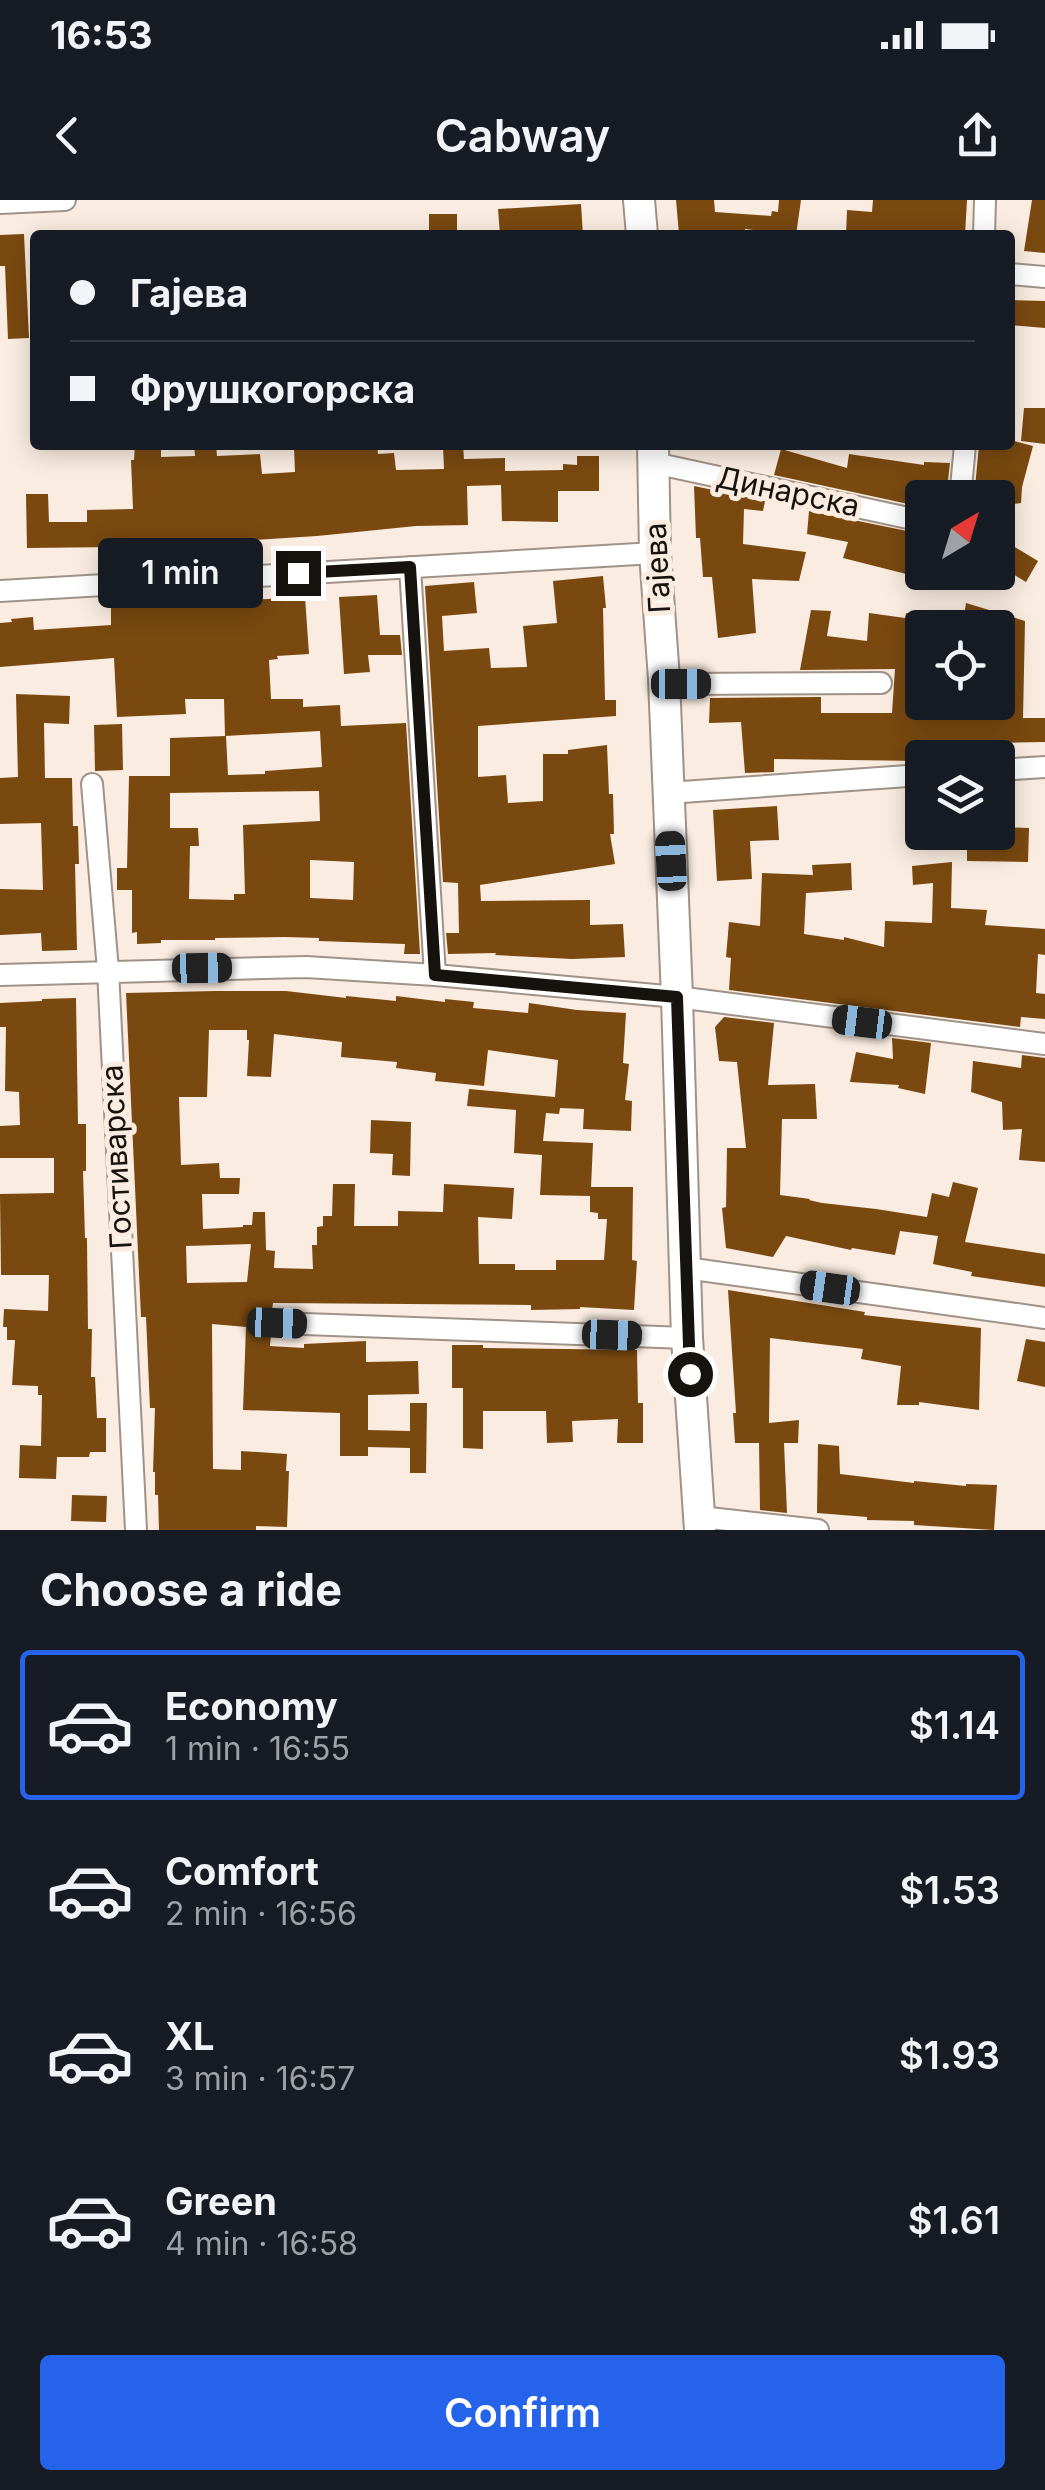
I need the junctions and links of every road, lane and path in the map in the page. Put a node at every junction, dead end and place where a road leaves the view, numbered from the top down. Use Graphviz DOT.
graph roads {
  1 [pos="65,200"];
  2 [pos="639,200"];
  3 [pos="986,200"];
  4 [pos="0,204"];
  5 [pos="642,230"];
  6 [pos="984,230"];
  7 [pos="1015,274"];
  8 [pos="1045,277"];
  9 [pos="965,450"];
  10 [pos="654,454"];
  11 [pos="962,480"];
  12 [pos="905,517"];
  13 [pos="655,553"];
  14 [pos="410,567"];
  15 [pos="0,590"];
  16 [pos="664,679"];
  17 [pos="881,683"];
  18 [pos="1045,767"];
  19 [pos="1015,769"];
  20 [pos="905,776"];
  21 [pos="92,784"];
  22 [pos="668,793"];
  23 [pos="108,970"];
  24 [pos="0,974"];
  25 [pos="435,975"];
  26 [pos="677,997"];
  27 [pos="1045,1044"];
  28 [pos="686,1268"];
  29 [pos="1045,1318"];
  30 [pos="277,1323"];
  31 [pos="687,1338"];
  32 [pos="700,1524"];
  33 [pos="136,1530"];
  34 [pos="818,1530"];
  1 -- 4 [label="street"];
  2 -- 5 [label="street"];
  3 -- 6 [label="street"];
  7 -- 8 [label="street"];
  9 -- 11 [label="street"];
  10 -- 12 [label="street, Динарска"];
  10 -- 13 [label="street, Гајева"];
  13 -- 14 [label="street"];
  13 -- 16 [label="street, Гајева"];
  14 -- 15 [label="street"];
  14 -- 25 [label="street"];
  16 -- 17 [label="street"];
  16 -- 22 [label="street, Гајева"];
  18 -- 19 [label="street"];
  20 -- 22 [label="street"];
  21 -- 23 [label="street, Гостиварска"];
  22 -- 26 [label="street, Гајева"];
  23 -- 24 [label="street"];
  23 -- 25 [label="street"];
  23 -- 33 [label="street, Гостиварска"];
  25 -- 26 [label="street"];
  26 -- 27 [label="street"];
  26 -- 28 [label="street, Гајева"];
  28 -- 29 [label="street"];
  28 -- 31 [label="street, Гајева"];
  30 -- 31 [label="street"];
  31 -- 32 [label="street, Гајева"];
  32 -- 34 [label="street"];
}
